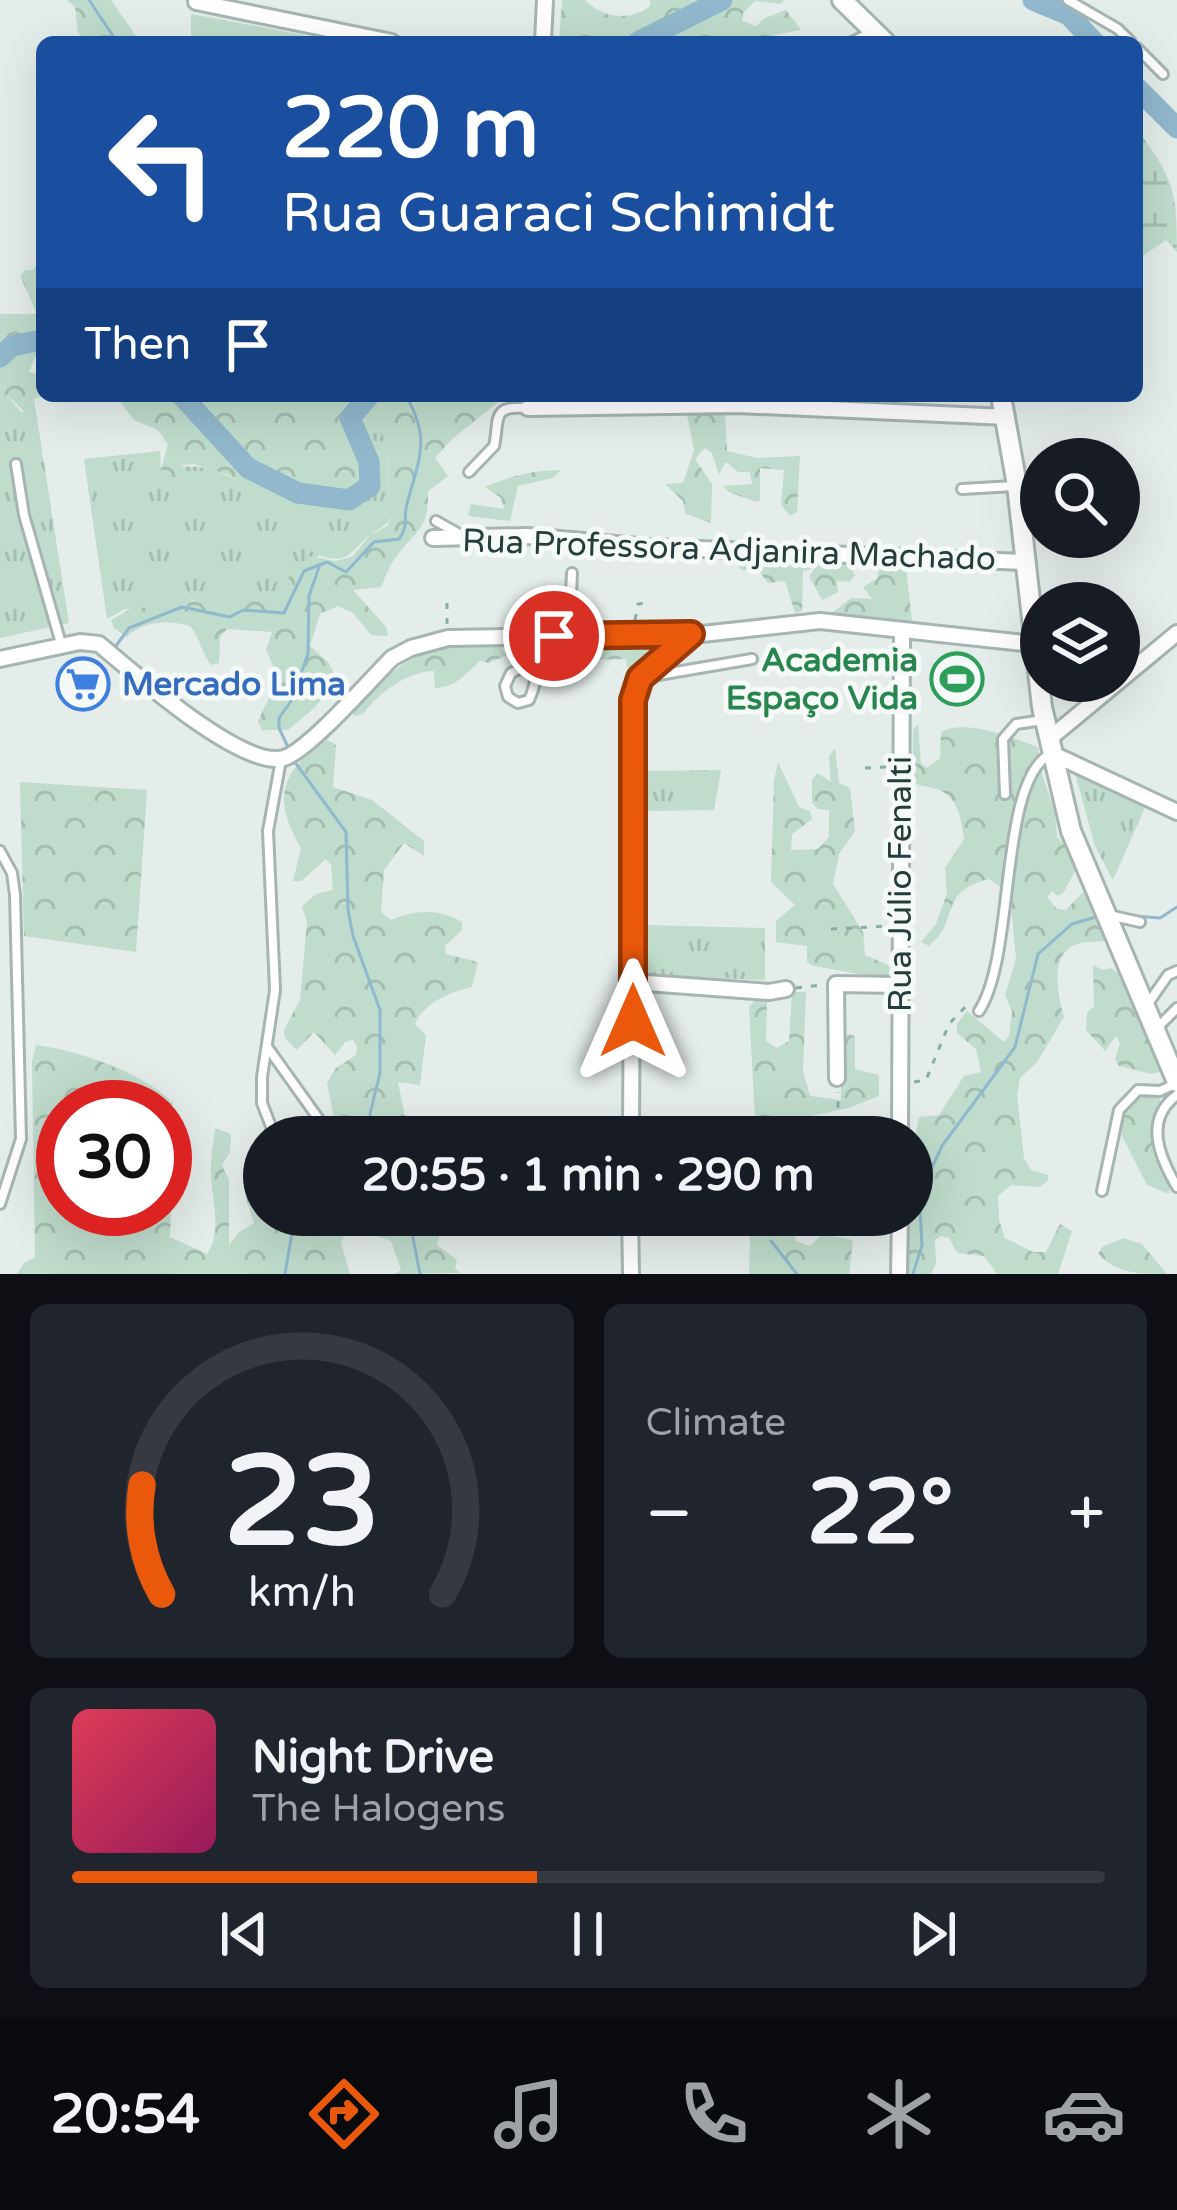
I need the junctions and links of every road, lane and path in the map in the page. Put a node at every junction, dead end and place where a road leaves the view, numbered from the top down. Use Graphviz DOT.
graph roads {
  1 [pos="545,0"];
  2 [pos="842,0"];
  3 [pos="1068,0"];
  4 [pos="196,2"];
  5 [pos="363,36"];
  6 [pos="543,36"];
  7 [pos="881,36"];
  8 [pos="1125,36"];
  9 [pos="1143,54"];
  10 [pos="1163,74"];
  11 [pos="1003,402"];
  12 [pos="528,408"];
  13 [pos="1007,417"];
  14 [pos="16,464"];
  15 [pos="469,472"];
  16 [pos="1017,485"];
  17 [pos="962,488"];
  18 [pos="436,520"];
  19 [pos="433,538"];
  20 [pos="464,538"];
  21 [pos="1025,562"];
  22 [pos="572,573"];
  23 [pos="1027,582"];
  24 [pos="447,600"];
  25 [pos="648,603"];
  26 [pos="446,615"];
  27 [pos="902,631"];
  28 [pos="1177,632"];
  29 [pos="635,633"];
  30 [pos="691,634"];
  31 [pos="569,636"];
  32 [pos="543,637"];
  33 [pos="1020,643"];
  34 [pos="62,646"];
  35 [pos="0,659"];
  36 [pos="752,659"];
  37 [pos="535,661"];
  38 [pos="640,678"];
  39 [pos="1042,702"];
  40 [pos="1048,738"];
  41 [pos="281,760"];
  42 [pos="900,766"];
  43 [pos="865,768"];
  44 [pos="1004,794"];
  45 [pos="1177,812"];
  46 [pos="0,851"];
  47 [pos="1106,914"];
  48 [pos="1140,922"];
  49 [pos="900,926"];
  50 [pos="831,929"];
  51 [pos="1177,971"];
  52 [pos="633,982"];
  53 [pos="836,984"];
  54 [pos="900,985"];
  55 [pos="786,989"];
  56 [pos="1145,1007"];
  57 [pos="1177,1008"];
  58 [pos="981,1009"];
  59 [pos="1155,1030"];
  60 [pos="268,1047"];
  61 [pos="1171,1048"];
  62 [pos="837,1078"];
  63 [pos="1177,1083"];
  64 [pos="900,1084"];
  65 [pos="1177,1095"];
  66 [pos="267,1116"];
  67 [pos="317,1116"];
  68 [pos="631,1116"];
  69 [pos="838,1116"];
  70 [pos="900,1116"];
  71 [pos="1177,1187"];
  72 [pos="1102,1191"];
  73 [pos="0,1204"];
  74 [pos="630,1236"];
  75 [pos="900,1236"];
  76 [pos="631,1274"];
  77 [pos="899,1274"];
  1 -- 6 [label="street"];
  2 -- 7 [label="street"];
  3 -- 8 [label="lane"];
  4 -- 5 [label="street"];
  9 -- 10 [label="lane"];
  11 -- 13 [label="street"];
  12 -- 13 [label="street"];
  12 -- 15 [label="lane"];
  13 -- 16 [label="street"];
  14 -- 34 [label="lane"];
  16 -- 17 [label="lane"];
  16 -- 21 [label="street"];
  18 -- 20 [label="lane"];
  19 -- 20 [label="street, Rua Professora Adjanira Machado"];
  20 -- 21 [label="street, Rua Professora Adjanira Machado"];
  21 -- 23 [label="street"];
  22 -- 31 [label="lane"];
  24 -- 26 [label="path"];
  25 -- 29 [label="path"];
  27 -- 30 [label="street"];
  27 -- 33 [label="street"];
  27 -- 42 [label="street, Rua Júlio Fenalti"];
  28 -- 40 [label="street"];
  29 -- 30 [label="street"];
  29 -- 31 [label="street"];
  30 -- 38 [label="street"];
  31 -- 32 [label="street"];
  32 -- 37 [label="lane"];
  32 -- 41 [label="street"];
  34 -- 35 [label="street"];
  34 -- 41 [label="street"];
  36 -- 38 [label="lane"];
  37 -- 37 [label="lane"];
  38 -- 52 [label="street"];
  39 -- 40 [label="street"];
  40 -- 44 [label="lane"];
  40 -- 45 [label="street"];
  40 -- 47 [label="street"];
  40 -- 58 [label="lane"];
  41 -- 60 [label="lane"];
  42 -- 43 [label="path"];
  42 -- 49 [label="street, Rua Júlio Fenalti"];
  46 -- 73 [label="lane"];
  47 -- 48 [label="lane"];
  47 -- 56 [label="street"];
  49 -- 50 [label="path"];
  49 -- 54 [label="street, Rua Júlio Fenalti"];
  51 -- 56 [label="lane"];
  52 -- 55 [label="street"];
  52 -- 68 [label="street"];
  53 -- 54 [label="street"];
  53 -- 55 [label="path"];
  53 -- 62 [label="street"];
  54 -- 64 [label="street, Rua Júlio Fenalti"];
  56 -- 59 [label="street"];
  57 -- 59 [label="lane"];
  58 -- 64 [label="path"];
  59 -- 61 [label="street"];
  60 -- 66 [label="lane"];
  60 -- 67 [label="lane"];
  61 -- 63 [label="street"];
  62 -- 69 [label="path"];
  63 -- 72 [label="lane"];
  64 -- 70 [label="street, Rua Júlio Fenalti"];
  65 -- 71 [label="lane"];
  74 -- 76 [label="street"];
  75 -- 77 [label="street"];
}
